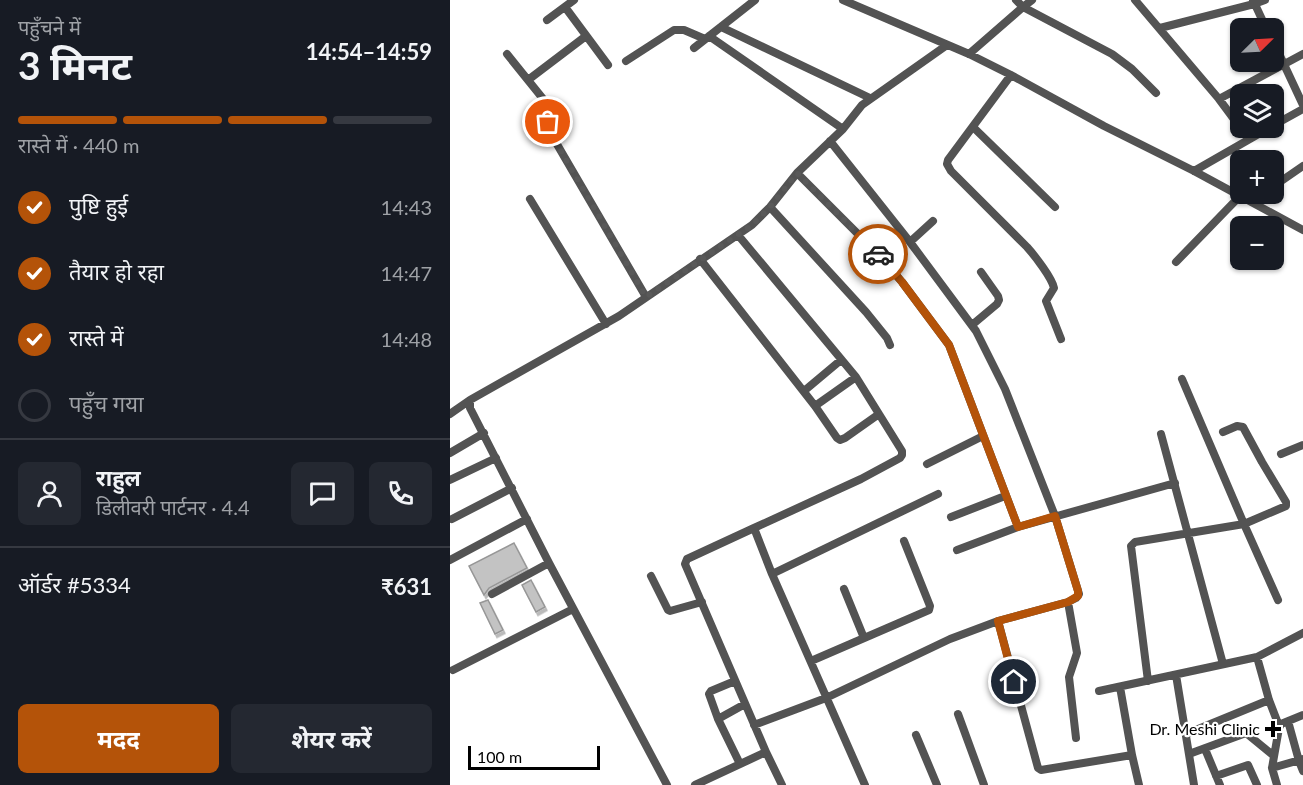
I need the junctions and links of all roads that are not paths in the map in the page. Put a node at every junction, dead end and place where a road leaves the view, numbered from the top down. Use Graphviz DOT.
graph roads {
  1 [pos="574,0"];
  2 [pos="755,0"];
  3 [pos="843,0"];
  4 [pos="1016,0"];
  5 [pos="1032,0"];
  6 [pos="1136,0"];
  7 [pos="1265,0"];
  8 [pos="1254,2"];
  9 [pos="565,7"];
  10 [pos="1023,8"];
  11 [pos="1261,18"];
  12 [pos="547,20"];
  13 [pos="721,27"];
  14 [pos="1160,28"];
  15 [pos="586,36"];
  16 [pos="707,38"];
  17 [pos="947,45"];
  18 [pos="694,48"];
  19 [pos="507,54"];
  20 [pos="969,54"];
  21 [pos="1303,54"];
  22 [pos="626,62"];
  23 [pos="608,65"];
  24 [pos="1284,65"];
  25 [pos="1271,72"];
  26 [pos="1011,75"];
  27 [pos="528,80"];
  28 [pos="1156,93"];
  29 [pos="870,98"];
  30 [pos="1220,99"];
  31 [pos="1303,107"];
  32 [pos="1230,113"];
  33 [pos="1284,119"];
  34 [pos="973,127"];
  35 [pos="843,129"];
  36 [pos="1248,138"];
  37 [pos="830,141"];
  38 [pos="1303,166"];
  39 [pos="1194,171"];
  40 [pos="797,173"];
  41 [pos="1284,179"];
  42 [pos="1230,191"];
  43 [pos="530,200"];
  44 [pos="1232,204"];
  45 [pos="1257,204"];
  46 [pos="770,207"];
  47 [pos="1055,207"];
  48 [pos="933,221"];
  49 [pos="1303,230"];
  50 [pos="738,235"];
  51 [pos="910,242"];
  52 [pos="700,259"];
  53 [pos="1176,262"];
  54 [pos="981,272"];
  55 [pos="646,297"];
  56 [pos="606,324"];
  57 [pos="972,325"];
  58 [pos="1061,339"];
  59 [pos="890,345"];
  60 [pos="841,360"];
  61 [pos="856,377"];
  62 [pos="1182,379"];
  63 [pos="804,391"];
  64 [pos="470,400"];
  65 [pos="815,406"];
  66 [pos="450,414"];
  67 [pos="879,414"];
  68 [pos="1223,432"];
  69 [pos="484,433"];
  70 [pos="1161,434"];
  71 [pos="983,436"];
  72 [pos="1303,445"];
  73 [pos="450,453"];
  74 [pos="1281,454"];
  75 [pos="496,458"];
  76 [pos="927,464"];
  77 [pos="450,480"];
  78 [pos="1175,483"];
  79 [pos="512,488"];
  80 [pos="938,494"];
  81 [pos="1005,496"];
  82 [pos="1055,516"];
  83 [pos="951,517"];
  84 [pos="452,519"];
  85 [pos="527,519"];
  86 [pos="1244,524"];
  87 [pos="1018,527"];
  88 [pos="754,528"];
  89 [pos="1188,534"];
  90 [pos="904,541"];
  91 [pos="957,550"];
  92 [pos="450,560"];
  93 [pos="549,563"];
  94 [pos="772,574"];
  95 [pos="651,576"];
  96 [pos="844,589"];
  97 [pos="492,594"];
  98 [pos="1278,600"];
  99 [pos="702,602"];
  100 [pos="1068,602"];
  101 [pos="573,609"];
  102 [pos="998,621"];
  103 [pos="1303,633"];
  104 [pos="864,638"];
  105 [pos="1257,657"];
  106 [pos="811,661"];
  107 [pos="1223,664"];
  108 [pos="453,670"];
  109 [pos="1176,675"];
  110 [pos="735,681"];
  111 [pos="1148,681"];
  112 [pos="1120,687"];
  113 [pos="1099,691"];
  114 [pos="826,698"];
  115 [pos="1269,700"];
  116 [pos="745,704"];
  117 [pos="958,714"];
  118 [pos="1303,715"];
  119 [pos="718,718"];
  120 [pos="1288,721"];
  121 [pos="754,725"];
  122 [pos="1280,726"];
  123 [pos="1186,734"];
  124 [pos="916,735"];
  125 [pos="1076,738"];
  126 [pos="1205,749"];
  127 [pos="766,752"];
  128 [pos="1189,754"];
  129 [pos="1131,755"];
  130 [pos="1274,756"];
  131 [pos="1301,760"];
  132 [pos="740,764"];
  133 [pos="1272,768"];
  134 [pos="1303,771"];
  135 [pos="1216,776"];
  136 [pos="667,785"];
  137 [pos="695,785"];
  138 [pos="782,785"];
  139 [pos="865,785"];
  140 [pos="937,785"];
  141 [pos="984,785"];
  142 [pos="1139,785"];
  143 [pos="1194,785"];
  144 [pos="1220,785"];
  145 [pos="1257,785"];
  146 [pos="1277,785"];
  1 -- 9 [label="street"];
  2 -- 13 [label="street"];
  3 -- 17 [label="street"];
  4 -- 10 [label="street"];
  5 -- 10 [label="street"];
  6 -- 14 [label="street"];
  7 -- 8 [label="street"];
  8 -- 11 [label="street"];
  8 -- 14 [label="street"];
  9 -- 12 [label="street"];
  9 -- 15 [label="street"];
  10 -- 20 [label="street"];
  10 -- 28 [label="street"];
  13 -- 16 [label="street"];
  13 -- 29 [label="street"];
  14 -- 30 [label="street"];
  15 -- 23 [label="street"];
  15 -- 27 [label="street"];
  16 -- 18 [label="street"];
  16 -- 22 [label="street"];
  16 -- 35 [label="street"];
  17 -- 20 [label="street"];
  17 -- 29 [label="street"];
  19 -- 27 [label="street"];
  20 -- 26 [label="street"];
  21 -- 24 [label="street"];
  24 -- 31 [label="street"];
  25 -- 30 [label="street"];
  26 -- 34 [label="street"];
  26 -- 39 [label="street"];
  27 -- 55 [label="street"];
  29 -- 35 [label="street"];
  30 -- 32 [label="street"];
  31 -- 33 [label="street"];
  34 -- 47 [label="street"];
  34 -- 58 [label="street"];
  35 -- 37 [label="street"];
  36 -- 39 [label="street"];
  37 -- 40 [label="street"];
  37 -- 51 [label="street"];
  38 -- 41 [label="street"];
  39 -- 42 [label="street"];
  40 -- 46 [label="street"];
  40 -- 71 [label="street"];
  43 -- 56 [label="street"];
  44 -- 53 [label="street"];
  45 -- 49 [label="street"];
  46 -- 50 [label="street"];
  46 -- 59 [label="street"];
  48 -- 51 [label="street"];
  50 -- 52 [label="street"];
  50 -- 60 [label="street"];
  51 -- 57 [label="street"];
  52 -- 55 [label="street"];
  52 -- 63 [label="street"];
  54 -- 57 [label="street"];
  55 -- 56 [label="street"];
  56 -- 64 [label="street"];
  57 -- 82 [label="street"];
  60 -- 61 [label="street"];
  60 -- 63 [label="street"];
  61 -- 65 [label="street"];
  61 -- 67 [label="street"];
  62 -- 86 [label="street"];
  63 -- 65 [label="street"];
  64 -- 66 [label="street"];
  64 -- 69 [label="street"];
  65 -- 67 [label="street"];
  67 -- 88 [label="street"];
  68 -- 86 [label="street"];
  69 -- 73 [label="street"];
  69 -- 75 [label="street"];
  70 -- 78 [label="street"];
  71 -- 76 [label="street"];
  71 -- 81 [label="street"];
  72 -- 74 [label="street"];
  75 -- 77 [label="street"];
  75 -- 79 [label="street"];
  78 -- 82 [label="street"];
  78 -- 89 [label="street"];
  79 -- 84 [label="street"];
  79 -- 85 [label="street"];
  80 -- 94 [label="street"];
  81 -- 83 [label="street"];
  81 -- 87 [label="street"];
  82 -- 87 [label="street"];
  82 -- 100 [label="street"];
  85 -- 92 [label="street"];
  85 -- 93 [label="street"];
  86 -- 89 [label="street"];
  86 -- 98 [label="street"];
  87 -- 91 [label="street"];
  88 -- 94 [label="street"];
  88 -- 99 [label="street"];
  89 -- 107 [label="street"];
  89 -- 111 [label="street"];
  90 -- 104 [label="street"];
  93 -- 97 [label="street"];
  93 -- 101 [label="street"];
  94 -- 106 [label="street"];
  95 -- 99 [label="street"];
  96 -- 104 [label="street"];
  99 -- 110 [label="street"];
  100 -- 102 [label="street"];
  100 -- 125 [label="street"];
  101 -- 108 [label="street"];
  101 -- 136 [label="street"];
  102 -- 114 [label="street"];
  102 -- 129 [label="street"];
  103 -- 105 [label="street"];
  104 -- 106 [label="street"];
  105 -- 107 [label="street"];
  105 -- 115 [label="street"];
  106 -- 114 [label="street"];
  107 -- 109 [label="street"];
  109 -- 111 [label="street"];
  109 -- 123 [label="street"];
  110 -- 116 [label="street"];
  110 -- 119 [label="street"];
  111 -- 112 [label="street"];
  112 -- 113 [label="street"];
  112 -- 129 [label="street"];
  114 -- 121 [label="street"];
  114 -- 139 [label="street"];
  115 -- 122 [label="street"];
  115 -- 123 [label="street"];
  116 -- 119 [label="street"];
  116 -- 121 [label="street"];
  117 -- 141 [label="street"];
  118 -- 120 [label="street"];
  119 -- 132 [label="street"];
  120 -- 122 [label="street"];
  120 -- 131 [label="street"];
  121 -- 127 [label="street"];
  122 -- 130 [label="street"];
  123 -- 128 [label="street"];
  124 -- 140 [label="street"];
  126 -- 128 [label="street"];
  126 -- 130 [label="street"];
  126 -- 135 [label="street"];
  127 -- 132 [label="street"];
  127 -- 138 [label="street"];
  128 -- 143 [label="street"];
  129 -- 142 [label="street"];
  130 -- 133 [label="street"];
  131 -- 133 [label="street"];
  131 -- 134 [label="street"];
  132 -- 137 [label="street"];
  133 -- 146 [label="street"];
  135 -- 144 [label="street"];
  135 -- 145 [label="street"];
}
